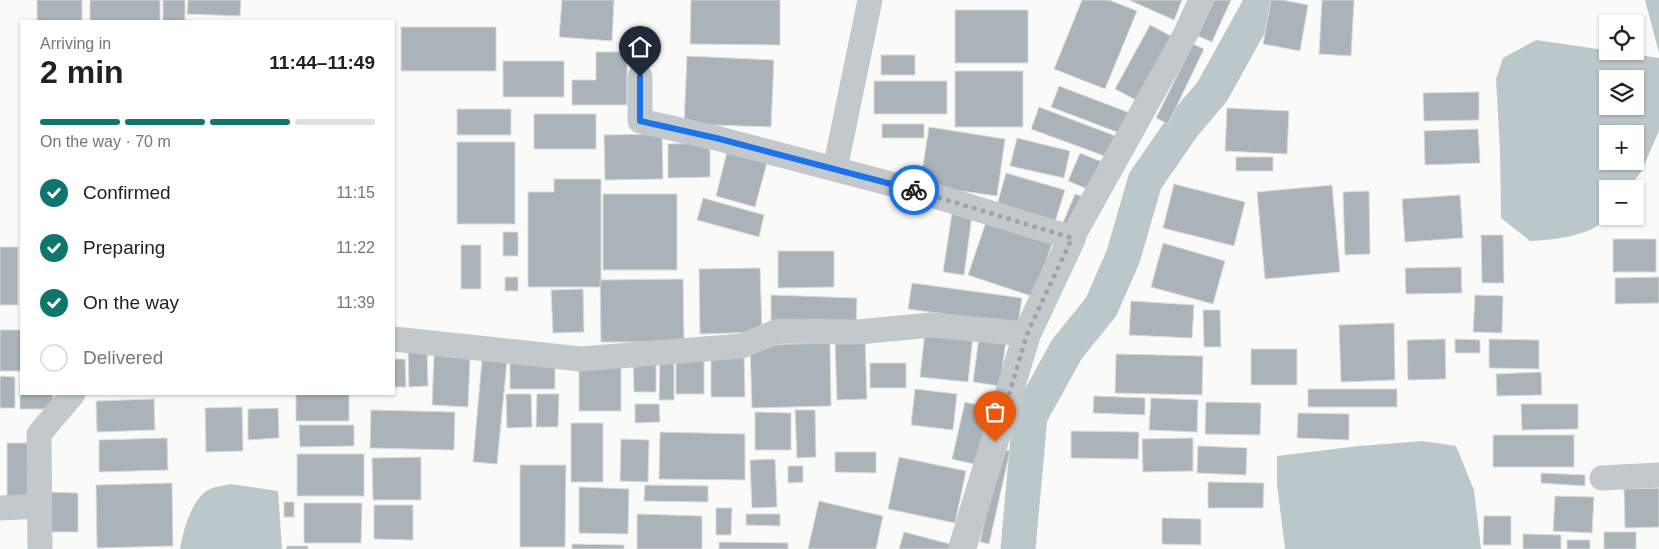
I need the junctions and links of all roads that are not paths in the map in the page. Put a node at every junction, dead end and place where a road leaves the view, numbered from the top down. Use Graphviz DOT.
graph roads {
  1 [pos="870,0"];
  2 [pos="1201,0"];
  3 [pos="640,77"];
  4 [pos="835,169"];
  5 [pos="1072,238"];
  6 [pos="1027,334"];
  7 [pos="395,339"];
  8 [pos="72,395"];
  9 [pos="1659,475"];
  10 [pos="1602,478"];
  11 [pos="40,506"];
  12 [pos="0,508"];
  13 [pos="40,549"];
  14 [pos="962,549"];
  1 -- 4 [label="street"];
  2 -- 5 [label="street"];
  3 -- 4 [label="street"];
  4 -- 5 [label="street"];
  5 -- 6 [label="street"];
  6 -- 7 [label="street"];
  6 -- 14 [label="street"];
  8 -- 11 [label="street"];
  9 -- 10 [label="street"];
  11 -- 12 [label="street"];
  11 -- 13 [label="street"];
}
